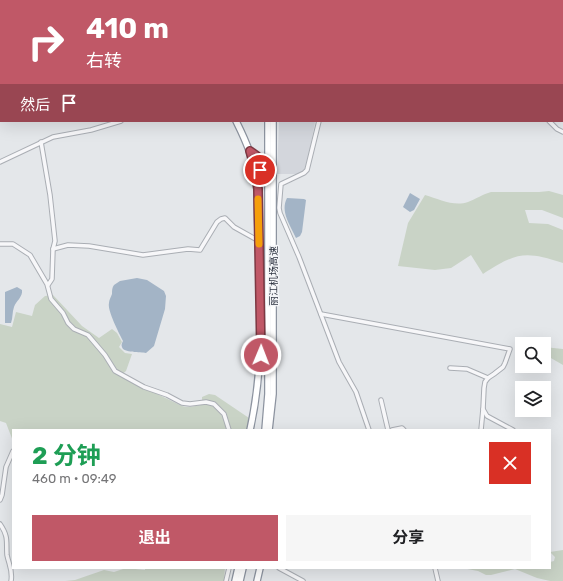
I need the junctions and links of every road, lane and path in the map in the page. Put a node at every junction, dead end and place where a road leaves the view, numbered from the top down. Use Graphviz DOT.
graph roads {
  1 [pos="118,122"];
  2 [pos="236,122"];
  3 [pos="268,122"];
  4 [pos="273,122"];
  5 [pos="319,122"];
  6 [pos="550,122"];
  7 [pos="563,132"];
  8 [pos="41,142"];
  9 [pos="250,151"];
  10 [pos="0,162"];
  11 [pos="263,184"];
  12 [pos="259,241"];
  13 [pos="0,244"];
  14 [pos="53,249"];
  15 [pos="48,285"];
  16 [pos="321,314"];
  17 [pos="450,368"];
  18 [pos="488,378"];
  19 [pos="381,400"];
  20 [pos="483,409"];
  21 [pos="229,429"];
  22 [pos="250,429"];
  23 [pos="265,429"];
  24 [pos="269,429"];
  25 [pos="369,429"];
  26 [pos="388,429"];
  27 [pos="481,429"];
  28 [pos="511,429"];
  29 [pos="12,453"];
  30 [pos="0,500"];
  31 [pos="0,524"];
  32 [pos="228,569"];
  33 [pos="238,569"];
  34 [pos="243,569"];
  35 [pos="260,569"];
  36 [pos="281,569"];
  37 [pos="435,569"];
  38 [pos="11,581"];
  39 [pos="226,581"];
  40 [pos="235,581"];
  41 [pos="240,581"];
  42 [pos="257,581"];
  43 [pos="303,581"];
  44 [pos="438,581"];
  1 -- 8 [label="street"];
  2 -- 9 [label="highway"];
  3 -- 23 [label="highway, 丽江机场高速"];
  4 -- 24 [label="highway, 丽江机场高速"];
  5 -- 16 [label="street"];
  6 -- 7 [label="street"];
  8 -- 10 [label="street"];
  8 -- 14 [label="street"];
  9 -- 11 [label="street"];
  9 -- 12 [label="highway"];
  12 -- 14 [label="street"];
  12 -- 22 [label="highway"];
  13 -- 15 [label="street"];
  14 -- 15 [label="street"];
  15 -- 21 [label="street"];
  16 -- 18 [label="street"];
  16 -- 25 [label="street"];
  17 -- 18 [label="street"];
  18 -- 20 [label="street"];
  19 -- 26 [label="street"];
  20 -- 27 [label="street"];
  20 -- 28 [label="street"];
  29 -- 30 [label="street"];
  31 -- 38 [label="street"];
  32 -- 39 [label="street"];
  33 -- 40 [label="highway"];
  34 -- 41 [label="highway"];
  35 -- 42 [label="highway"];
  36 -- 43 [label="street"];
  37 -- 44 [label="street"];
}
